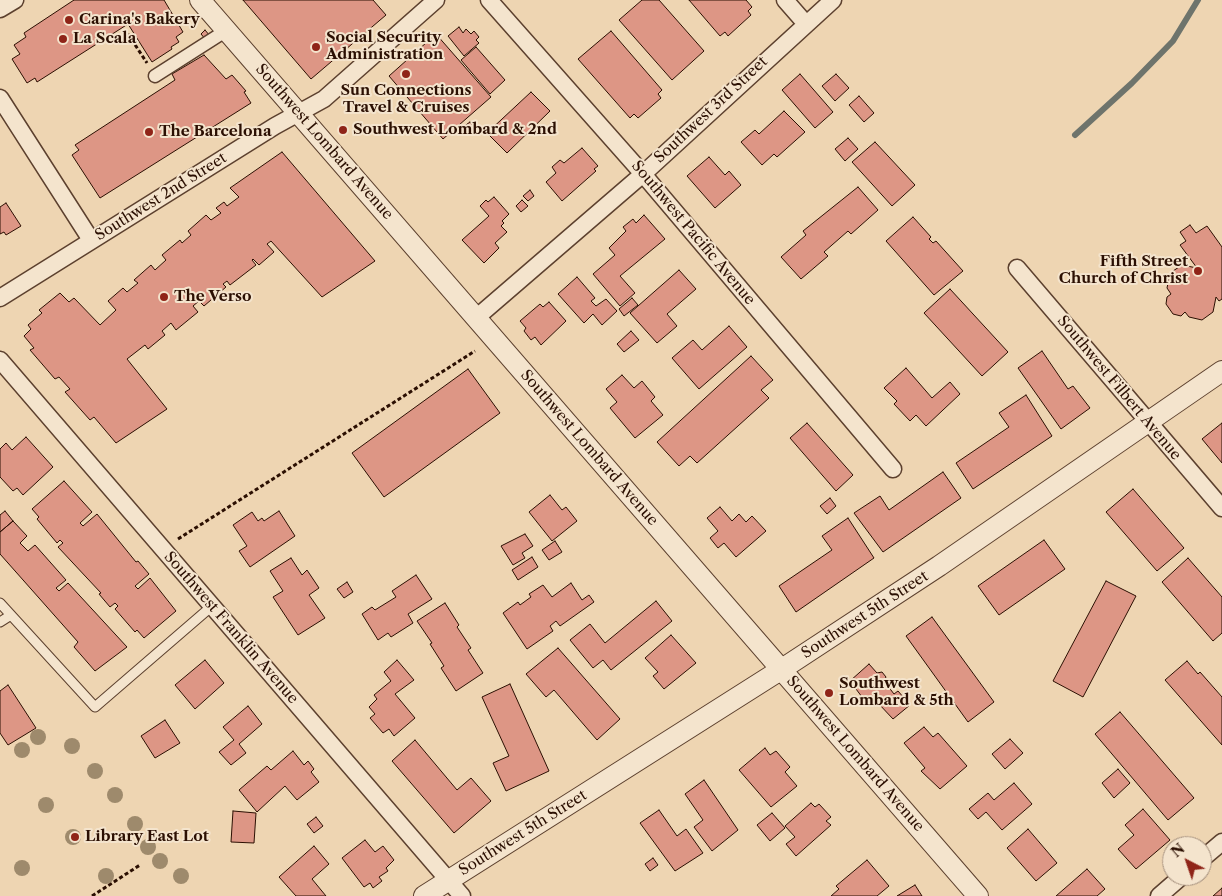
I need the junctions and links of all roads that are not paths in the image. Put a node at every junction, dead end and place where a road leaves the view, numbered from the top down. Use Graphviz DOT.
graph roads {
  1 [pos="15,0"];
  2 [pos="200,0"];
  3 [pos="436,0"];
  4 [pos="489,0"];
  5 [pos="785,0"];
  6 [pos="833,0"];
  7 [pos="0,9"];
  8 [pos="806,24"];
  9 [pos="227,30"];
  10 [pos="155,76"];
  11 [pos="0,98"];
  12 [pos="298,112"];
  13 [pos="642,174"];
  14 [pos="91,240"];
  15 [pos="1017,268"];
  16 [pos="0,298"];
  17 [pos="476,318"];
  18 [pos="0,360"];
  19 [pos="1222,371"];
  20 [pos="1148,423"];
  21 [pos="893,469"];
  22 [pos="1222,508"];
  23 [pos="0,603"];
  24 [pos="212,606"];
  25 [pos="11,615"];
  26 [pos="0,622"];
  27 [pos="782,669"];
  28 [pos="1222,842"];
  29 [pos="1212,850"];
  30 [pos="448,880"];
  31 [pos="1170,886"];
  32 [pos="424,896"];
  33 [pos="462,896"];
  34 [pos="978,896"];
  35 [pos="1159,896"];
  1 -- 7 [label="street"];
  2 -- 9 [label="street, Southwest Lombard Avenue"];
  3 -- 12 [label="street, Southwest 2nd Street"];
  4 -- 13 [label="street, Southwest Pacific Avenue"];
  5 -- 8 [label="street"];
  6 -- 8 [label="street, Southwest 3rd Street"];
  8 -- 13 [label="street, Southwest 3rd Street"];
  9 -- 10 [label="street"];
  9 -- 12 [label="street, Southwest Lombard Avenue"];
  11 -- 14 [label="street"];
  12 -- 14 [label="street, Southwest 2nd Street"];
  12 -- 17 [label="street, Southwest Lombard Avenue"];
  13 -- 17 [label="street, Southwest 3rd Street"];
  13 -- 21 [label="street, Southwest Pacific Avenue"];
  14 -- 16 [label="street, Southwest 2nd Street"];
  15 -- 20 [label="street, Southwest Filbert Avenue"];
  17 -- 27 [label="street, Southwest Lombard Avenue"];
  18 -- 24 [label="street, Southwest Franklin Avenue"];
  19 -- 20 [label="street, Southwest 5th Street"];
  20 -- 22 [label="street, Southwest Filbert Avenue"];
  20 -- 27 [label="street, Southwest 5th Street"];
  23 -- 25 [label="lane"];
  24 -- 25 [label="lane"];
  24 -- 30 [label="street, Southwest Franklin Avenue"];
  25 -- 26 [label="lane"];
  27 -- 30 [label="street, Southwest 5th Street"];
  27 -- 34 [label="street, Southwest Lombard Avenue"];
  28 -- 29 [label="street"];
  30 -- 32 [label="street, Southwest 5th Street"];
  30 -- 33 [label="street, Southwest Franklin Avenue"];
  31 -- 35 [label="street"];
}
